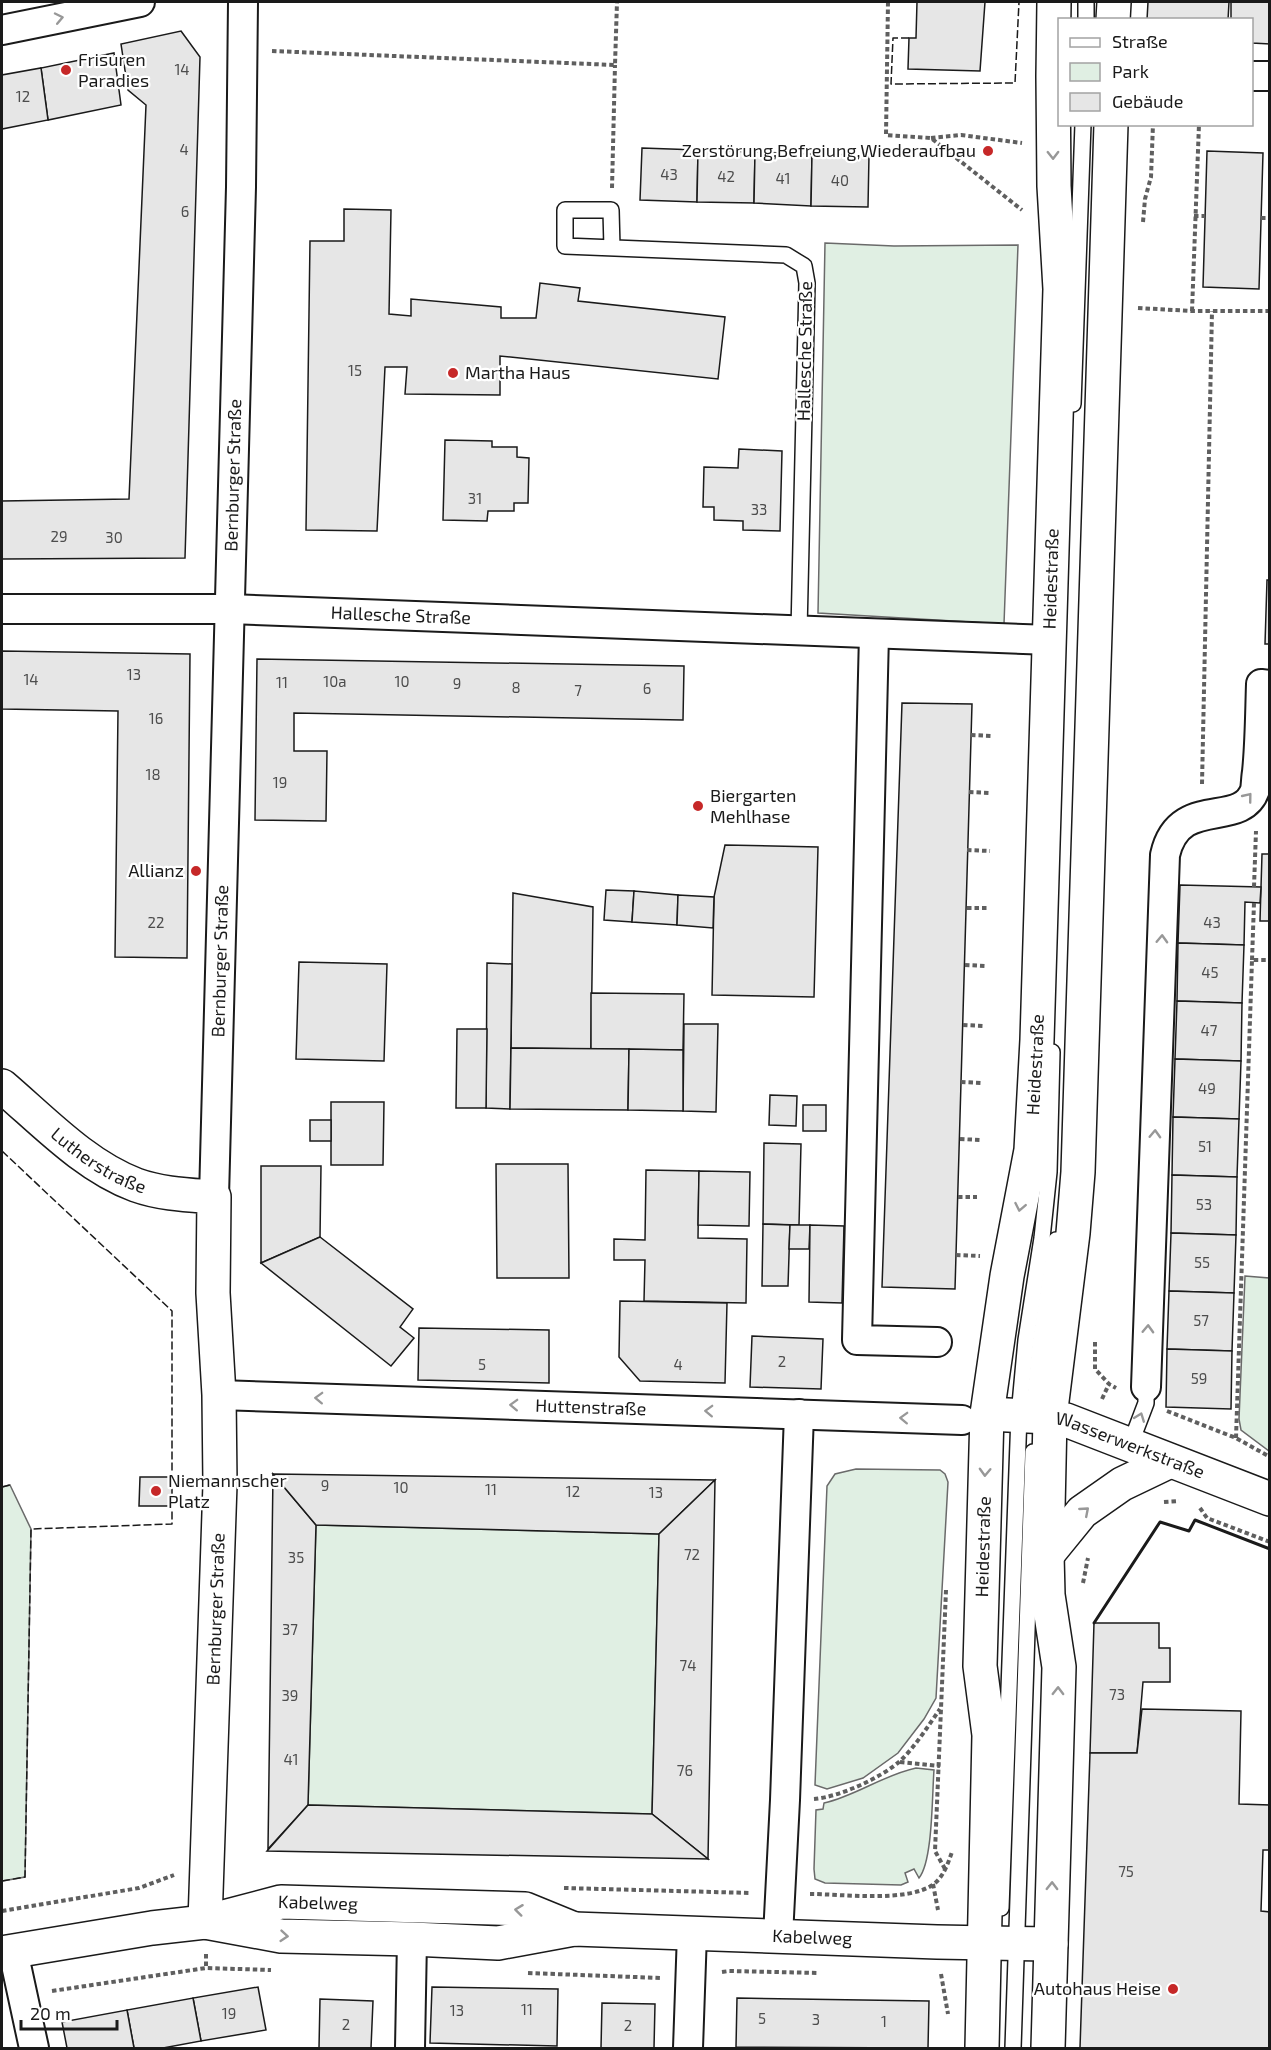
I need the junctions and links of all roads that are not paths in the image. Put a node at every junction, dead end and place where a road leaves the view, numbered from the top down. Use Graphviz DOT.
graph roads {
  1 [pos="140,2"];
  2 [pos="243,2"];
  3 [pos="1054,2"];
  4 [pos="1086,2"];
  5 [pos="1100,2"];
  6 [pos="1113,2"];
  7 [pos="1086,18"];
  8 [pos="1099,18"];
  9 [pos="1113,18"];
  10 [pos="2,30"];
  11 [pos="1056,75"];
  12 [pos="1253,76"];
  13 [pos="1269,76"];
  14 [pos="1083,126"];
  15 [pos="1096,126"];
  16 [pos="1111,126"];
  17 [pos="612,248"];
  18 [pos="1072,415"];
  19 [pos="2,609"];
  20 [pos="229,609"];
  21 [pos="800,631"];
  22 [pos="874,634"];
  23 [pos="1060,642"];
  24 [pos="1269,685"];
  25 [pos="1053,1034"];
  26 [pos="2,1086"];
  27 [pos="214,1197"];
  28 [pos="937,1342"];
  29 [pos="1146,1387"];
  30 [pos="219,1395"];
  31 [pos="799,1414"];
  32 [pos="1010,1416"];
  33 [pos="1130,1445"];
  34 [pos="1170,1461"];
  35 [pos="1269,1499"];
  36 [pos="1047,1555"];
  37 [pos="205,1922"];
  38 [pos="574,1929"];
  39 [pos="692,1933"];
  40 [pos="778,1936"];
  41 [pos="412,1939"];
  42 [pos="1051,1944"];
  43 [pos="1000,1945"];
  44 [pos="7,1952"];
  45 [pos="990,2042"];
  46 [pos="34,2049"];
  47 [pos="410,2049"];
  48 [pos="688,2049"];
  49 [pos="1013,2049"];
  50 [pos="1048,2049"];
  10 -- 1 [label="street, one-way"];
  2 -- 20 [label="street, Bernburger Straße"];
  3 -- 11 [label="main road, Heidestraße"];
  4 -- 7 [label="lane"];
  5 -- 8 [label="lane"];
  6 -- 9 [label="main road"];
  11 -- 23 [label="main road, Heidestraße, one-way"];
  12 -- 13 [label="street"];
  14 -- 18 [label="lane"];
  15 -- 32 [label="lane"];
  16 -- 32 [label="main road, Heidestraße"];
  17 -- 17 [label="lane, Hallesche Straße"];
  17 -- 21 [label="lane, Hallesche Straße"];
  19 -- 20 [label="street, Hallesche Straße"];
  20 -- 21 [label="street, Hallesche Straße"];
  20 -- 27 [label="street, Bernburger Straße"];
  21 -- 22 [label="street, Hallesche Straße"];
  22 -- 23 [label="street, Hallesche Straße"];
  22 -- 28 [label="street"];
  23 -- 32 [label="main road, Heidestraße, one-way"];
  29 -- 24 [label="street, one-way"];
  25 -- 32 [label="lane"];
  26 -- 27 [label="main road, Lutherstraße"];
  27 -- 30 [label="main road, Bernburger Straße"];
  33 -- 29 [label="lane, one-way"];
  31 -- 30 [label="street, Huttenstraße, one-way"];
  30 -- 37 [label="main road, Bernburger Straße"];
  32 -- 31 [label="street, Huttenstraße, one-way"];
  31 -- 40 [label="street"];
  32 -- 33 [label="main road, Wasserwerkstraße"];
  32 -- 36 [label="main road, Heidestraße"];
  32 -- 43 [label="lane"];
  32 -- 43 [label="main road, Heidestraße"];
  33 -- 34 [label="main road, Wasserwerkstraße"];
  34 -- 35 [label="main road, Wasserwerkstraße"];
  36 -- 34 [label="main road, one-way"];
  42 -- 36 [label="main road, Heidestraße, one-way"];
  38 -- 37 [label="main road, Kabelweg, one-way"];
  37 -- 41 [label="main road, Kabelweg, one-way"];
  37 -- 44 [label="main road, Kabelweg"];
  38 -- 39 [label="main road, Kabelweg"];
  38 -- 41 [label="main road, Kabelweg"];
  39 -- 40 [label="main road, Kabelweg"];
  39 -- 48 [label="street"];
  40 -- 43 [label="main road, Kabelweg"];
  41 -- 47 [label="street"];
  42 -- 43 [label="main road, Kabelweg"];
  42 -- 50 [label="main road, Heidestraße"];
  43 -- 45 [label="main road, Heidestraße"];
  43 -- 49 [label="lane"];
  44 -- 46 [label="street"];
}
